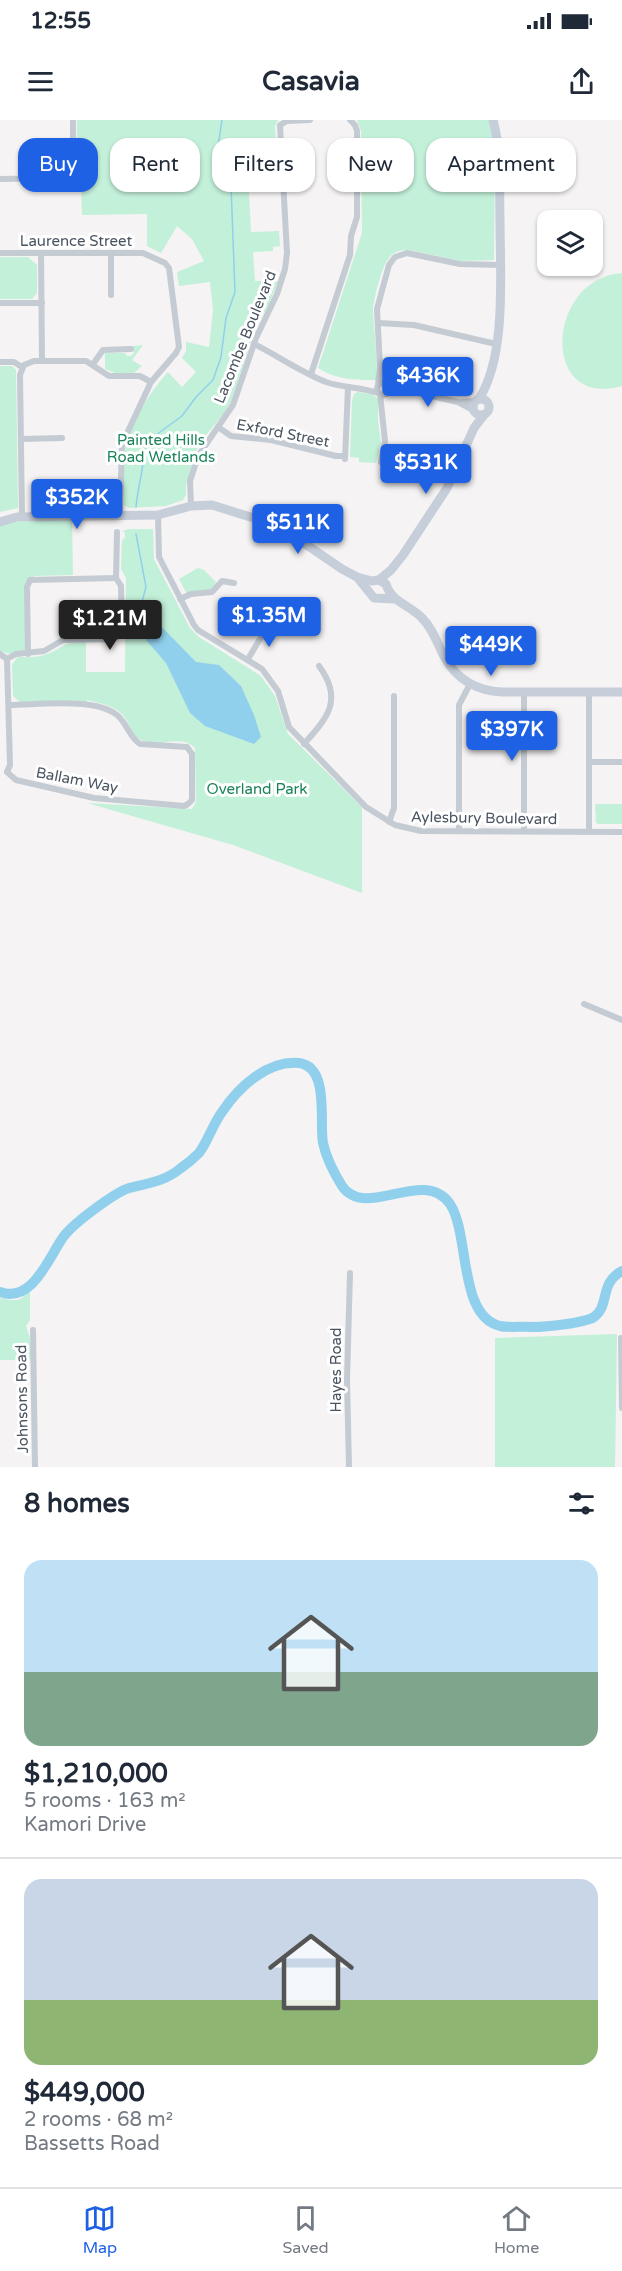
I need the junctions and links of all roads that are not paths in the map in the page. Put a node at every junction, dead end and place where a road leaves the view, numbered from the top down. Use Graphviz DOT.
graph roads {
  1 [pos="73,120"];
  2 [pos="310,120"];
  3 [pos="350,120"];
  4 [pos="493,120"];
  5 [pos="0,179"];
  6 [pos="0,253"];
  7 [pos="41,253"];
  8 [pos="111,253"];
  9 [pos="501,265"];
  10 [pos="111,295"];
  11 [pos="0,303"];
  12 [pos="42,303"];
  13 [pos="378,323"];
  14 [pos="254,344"];
  15 [pos="496,344"];
  16 [pos="131,349"];
  17 [pos="42,361"];
  18 [pos="0,362"];
  19 [pos="93,364"];
  20 [pos="22,367"];
  21 [pos="311,374"];
  22 [pos="151,382"];
  23 [pos="348,387"];
  24 [pos="383,389"];
  25 [pos="479,407"];
  26 [pos="218,426"];
  27 [pos="62,438"];
  28 [pos="21,439"];
  29 [pos="381,462"];
  30 [pos="191,506"];
  31 [pos="158,515"];
  32 [pos="120,516"];
  33 [pos="22,517"];
  34 [pos="0,522"];
  35 [pos="117,532"];
  36 [pos="116,578"];
  37 [pos="234,584"];
  38 [pos="379,587"];
  39 [pos="180,599"];
  40 [pos="269,624"];
  41 [pos="0,654"];
  42 [pos="28,654"];
  43 [pos="7,659"];
  44 [pos="248,659"];
  45 [pos="319,666"];
  46 [pos="470,684"];
  47 [pos="524,692"];
  48 [pos="589,692"];
  49 [pos="622,692"];
  50 [pos="394,696"];
  51 [pos="9,705"];
  52 [pos="304,744"];
  53 [pos="589,762"];
  54 [pos="622,762"];
  55 [pos="7,772"];
  56 [pos="0,776"];
  57 [pos="389,822"];
  58 [pos="459,831"];
  59 [pos="524,831"];
  60 [pos="589,831"];
  61 [pos="622,832"];
  62 [pos="584,1005"];
  63 [pos="622,1020"];
  64 [pos="350,1273"];
  65 [pos="33,1330"];
  66 [pos="621,1338"];
  67 [pos="622,1408"];
  68 [pos="35,1467"];
  69 [pos="349,1467"];
  1 -- 5 [label="street"];
  2 -- 14 [label="street, Lacombe Boulevard"];
  3 -- 21 [label="street"];
  4 -- 9 [label="street"];
  6 -- 7 [label="street, Laurence Street"];
  7 -- 8 [label="street, Laurence Street"];
  7 -- 12 [label="street"];
  8 -- 10 [label="street"];
  8 -- 22 [label="street, Laurence Street"];
  9 -- 13 [label="street"];
  9 -- 15 [label="street"];
  11 -- 12 [label="street"];
  12 -- 17 [label="street"];
  13 -- 15 [label="street"];
  13 -- 24 [label="street"];
  14 -- 21 [label="street"];
  14 -- 26 [label="street, Lacombe Boulevard"];
  15 -- 25 [label="street"];
  16 -- 19 [label="street"];
  17 -- 19 [label="street"];
  17 -- 20 [label="street"];
  18 -- 20 [label="street"];
  19 -- 22 [label="street"];
  20 -- 28 [label="street"];
  21 -- 23 [label="street"];
  22 -- 32 [label="street, Laurence Street"];
  23 -- 24 [label="street"];
  23 -- 26 [label="street, Exford Street"];
  24 -- 25 [label="street"];
  24 -- 29 [label="street"];
  25 -- 38 [label="street"];
  26 -- 30 [label="street, Lacombe Boulevard"];
  27 -- 28 [label="street"];
  28 -- 33 [label="street"];
  30 -- 31 [label="street"];
  30 -- 38 [label="street"];
  31 -- 32 [label="street"];
  31 -- 39 [label="street, Aylesbury Boulevard"];
  32 -- 33 [label="street"];
  33 -- 34 [label="street"];
  35 -- 36 [label="street"];
  36 -- 42 [label="street"];
  36 -- 42 [label="street"];
  37 -- 39 [label="street"];
  38 -- 46 [label="street"];
  39 -- 44 [label="street, Aylesbury Boulevard"];
  40 -- 44 [label="street"];
  41 -- 43 [label="street"];
  42 -- 43 [label="street"];
  43 -- 51 [label="street"];
  44 -- 52 [label="street, Aylesbury Boulevard"];
  45 -- 52 [label="street"];
  46 -- 47 [label="street"];
  46 -- 58 [label="street"];
  47 -- 48 [label="street"];
  47 -- 59 [label="street"];
  48 -- 49 [label="street"];
  48 -- 53 [label="street"];
  50 -- 57 [label="street"];
  51 -- 55 [label="street"];
  51 -- 55 [label="street, Ballam Way"];
  52 -- 57 [label="street, Aylesbury Boulevard"];
  53 -- 54 [label="street"];
  53 -- 60 [label="street"];
  55 -- 56 [label="street"];
  57 -- 58 [label="street, Aylesbury Boulevard"];
  58 -- 59 [label="street, Aylesbury Boulevard"];
  59 -- 60 [label="street, Aylesbury Boulevard"];
  60 -- 61 [label="street, Aylesbury Boulevard"];
  62 -- 63 [label="street"];
  64 -- 69 [label="street, Hayes Road"];
  65 -- 68 [label="street, Johnsons Road"];
  66 -- 67 [label="street"];
}
